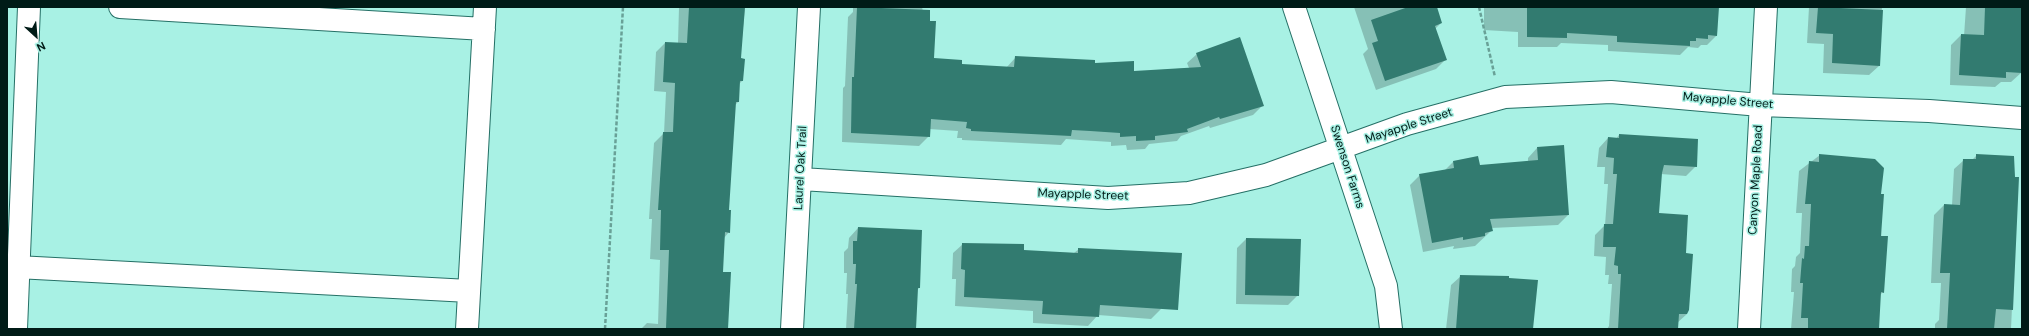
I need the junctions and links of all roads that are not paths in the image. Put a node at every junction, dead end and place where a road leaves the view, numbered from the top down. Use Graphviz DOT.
graph roads {
  1 [pos="29,7"];
  2 [pos="120,7"];
  3 [pos="485,7"];
  4 [pos="809,7"];
  5 [pos="1294,7"];
  6 [pos="1766,7"];
  7 [pos="484,30"];
  8 [pos="1760,105"];
  9 [pos="2022,118"];
  10 [pos="1342,149"];
  11 [pos="801,179"];
  12 [pos="18,267"];
  13 [pos="469,291"];
  14 [pos="16,329"];
  15 [pos="467,329"];
  16 [pos="792,329"];
  17 [pos="1391,329"];
  18 [pos="1748,329"];
  1 -- 12 [label="street"];
  2 -- 7 [label="street"];
  3 -- 7 [label="street"];
  4 -- 11 [label="street, Laurel Oak Trail"];
  5 -- 10 [label="street, Swenson Farms"];
  6 -- 8 [label="street, Canyon Maple Road"];
  7 -- 13 [label="street"];
  8 -- 9 [label="street, Mayapple Street"];
  8 -- 10 [label="street, Mayapple Street"];
  8 -- 18 [label="street, Canyon Maple Road"];
  10 -- 11 [label="street, Mayapple Street"];
  10 -- 17 [label="street, Swenson Farms"];
  11 -- 16 [label="street, Laurel Oak Trail"];
  12 -- 13 [label="street"];
  12 -- 14 [label="street"];
  13 -- 15 [label="street"];
}
